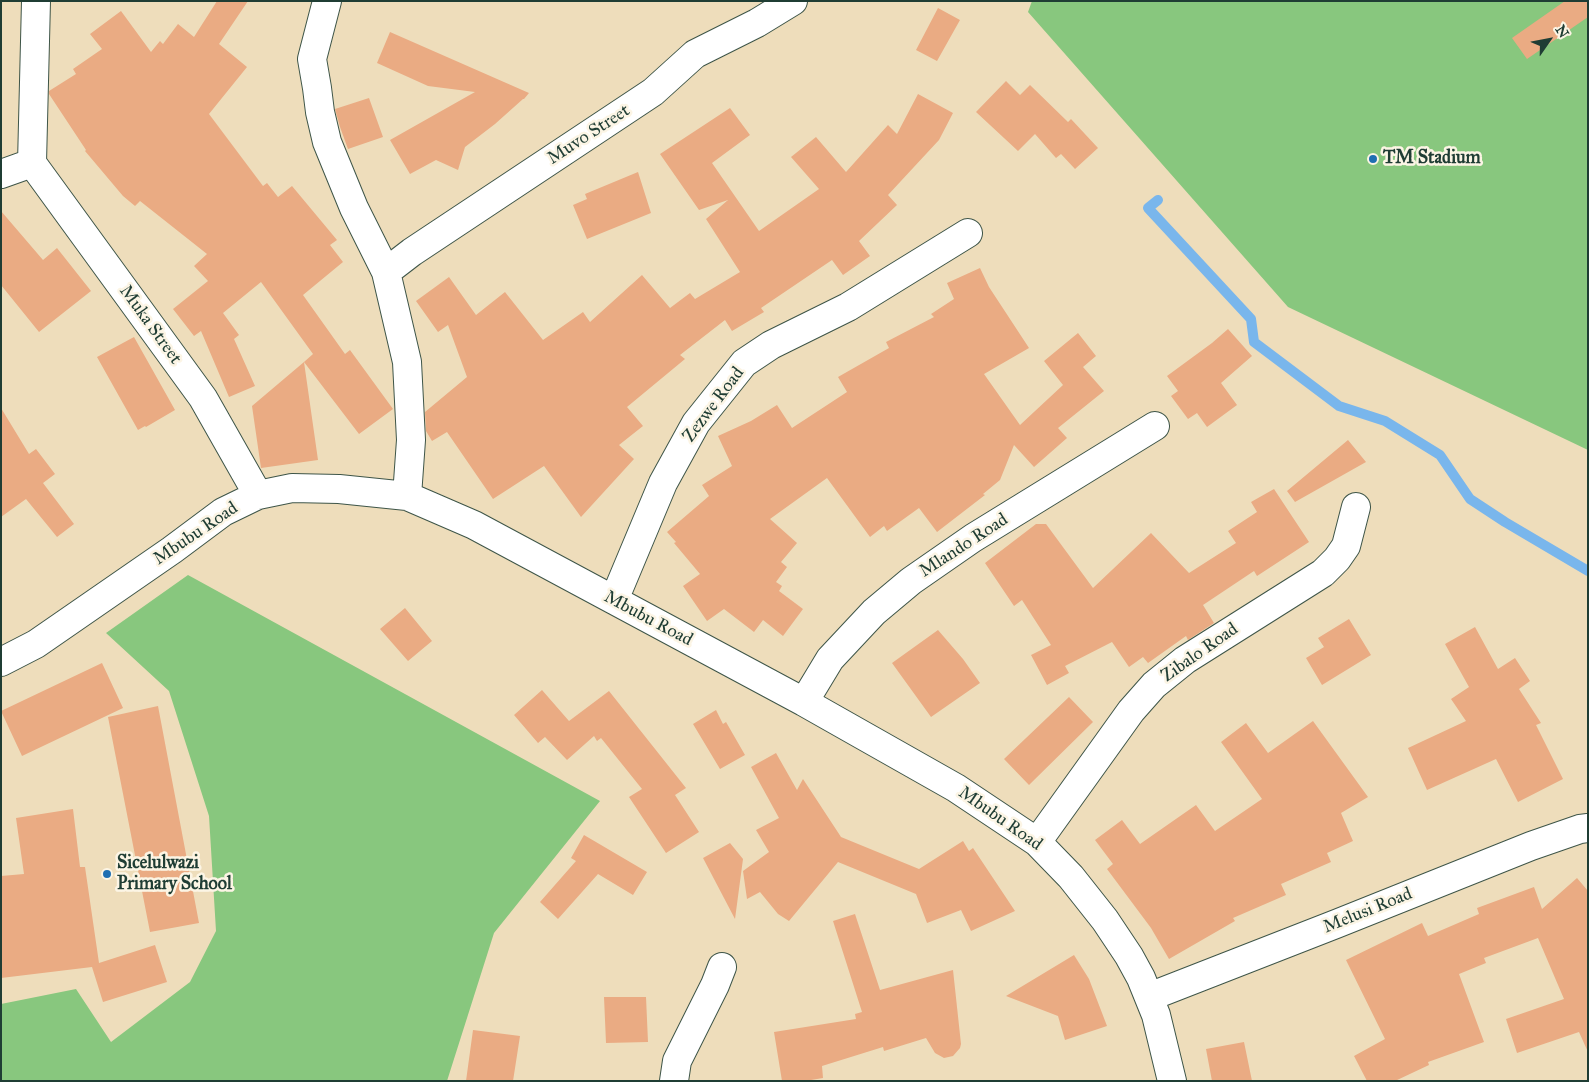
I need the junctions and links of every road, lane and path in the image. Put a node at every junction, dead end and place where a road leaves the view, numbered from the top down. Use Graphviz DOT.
graph roads {
  1 [pos="36,1"];
  2 [pos="327,1"];
  3 [pos="792,1"];
  4 [pos="32,163"];
  5 [pos="1,174"];
  6 [pos="968,233"];
  7 [pos="386,272"];
  8 [pos="1155,426"];
  9 [pos="258,495"];
  10 [pos="406,496"];
  11 [pos="1356,507"];
  12 [pos="614,600"];
  13 [pos="1,662"];
  14 [pos="804,702"];
  15 [pos="1588,828"];
  16 [pos="1037,842"];
  17 [pos="722,967"];
  18 [pos="1149,997"];
  19 [pos="674,1081"];
  20 [pos="1172,1081"];
  1 -- 4 [label="street"];
  2 -- 7 [label="street"];
  3 -- 7 [label="street, Muvo Street"];
  4 -- 5 [label="street"];
  4 -- 9 [label="street, Muka Street"];
  6 -- 12 [label="street, Zezwe Road"];
  7 -- 10 [label="street"];
  8 -- 14 [label="street, Mlando Road"];
  9 -- 10 [label="street, Mbubu Road"];
  9 -- 13 [label="street, Mbubu Road"];
  10 -- 12 [label="street, Mbubu Road"];
  11 -- 16 [label="street, Zibalo Road"];
  12 -- 14 [label="street, Mbubu Road"];
  14 -- 16 [label="street, Mbubu Road"];
  15 -- 18 [label="street, Melusi Road"];
  16 -- 18 [label="street, Mbubu Road"];
  17 -- 19 [label="street"];
  18 -- 20 [label="street, Mbubu Road"];
}
